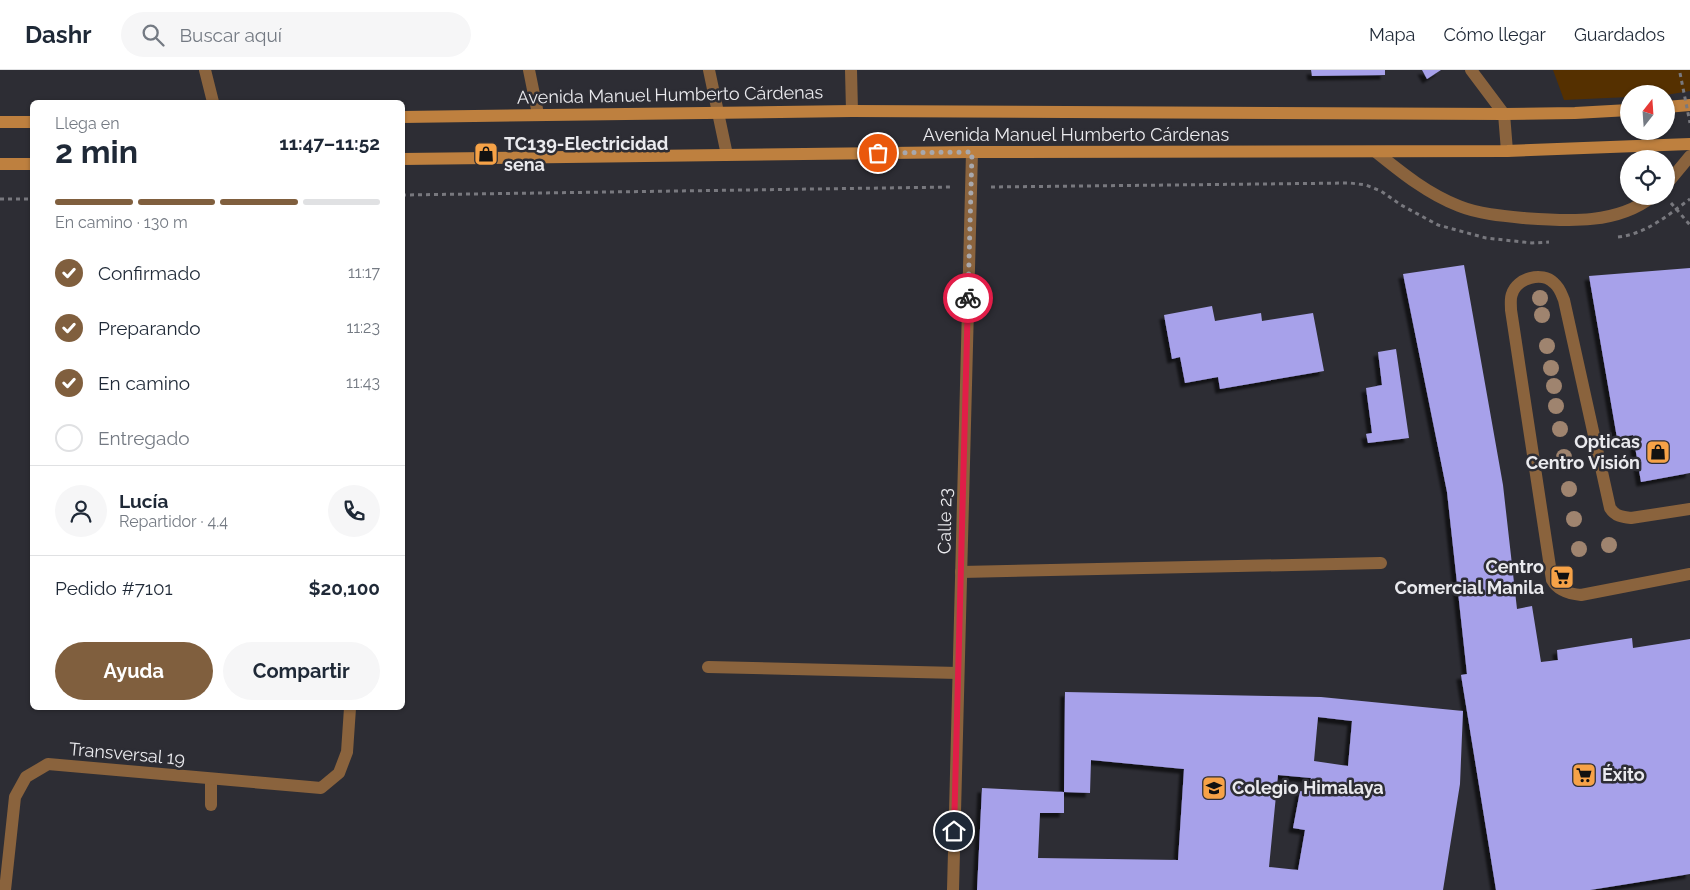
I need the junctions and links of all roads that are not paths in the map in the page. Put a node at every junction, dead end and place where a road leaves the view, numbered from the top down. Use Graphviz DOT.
graph roads {
  1 [pos="205,70"];
  2 [pos="529,70"];
  3 [pos="709,70"];
  4 [pos="851,70"];
  5 [pos="1471,70"];
  6 [pos="212,100"];
  7 [pos="1690,106"];
  8 [pos="1675,107"];
  9 [pos="1620,110"];
  10 [pos="852,111"];
  11 [pos="719,112"];
  12 [pos="538,114"];
  13 [pos="1504,114"];
  14 [pos="405,117"];
  15 [pos="0,122"];
  16 [pos="30,122"];
  17 [pos="1690,144"];
  18 [pos="1508,151"];
  19 [pos="972,152"];
  20 [pos="1376,152"];
  21 [pos="727,155"];
  22 [pos="1690,156"];
  23 [pos="405,159"];
  24 [pos="0,164"];
  25 [pos="30,164"];
  26 [pos="1675,174"];
  27 [pos="1639,205"];
  28 [pos="1690,509"];
  29 [pos="1381,563"];
  30 [pos="961,572"];
  31 [pos="1690,574"];
  32 [pos="708,667"];
  33 [pos="958,673"];
  34 [pos="350,710"];
  35 [pos="210,778"];
  36 [pos="211,805"];
  37 [pos="5,890"];
  38 [pos="953,890"];
  1 -- 6 [label="street"];
  2 -- 12 [label="street"];
  3 -- 11 [label="street"];
  4 -- 10 [label="street"];
  5 -- 13 [label="street"];
  7 -- 8 [label="main road"];
  9 -- 13 [label="main road, Avenida Manuel Humberto Cárdenas"];
  10 -- 11 [label="main road, Avenida Manuel Humberto Cárdenas"];
  10 -- 13 [label="main road, Avenida Manuel Humberto Cárdenas"];
  11 -- 12 [label="main road, Avenida Manuel Humberto Cárdenas"];
  11 -- 21 [label="street"];
  12 -- 14 [label="main road, Avenida Manuel Humberto Cárdenas"];
  13 -- 18 [label="street"];
  15 -- 16 [label="main road"];
  17 -- 18 [label="main road, Avenida Manuel Humberto Cárdenas"];
  18 -- 20 [label="main road, Avenida Manuel Humberto Cárdenas"];
  19 -- 20 [label="main road, Avenida Manuel Humberto Cárdenas"];
  19 -- 21 [label="main road, Avenida Manuel Humberto Cárdenas"];
  19 -- 30 [label="street, Calle 23"];
  20 -- 27 [label="street"];
  21 -- 23 [label="main road, Avenida Manuel Humberto Cárdenas"];
  22 -- 26 [label="street"];
  24 -- 25 [label="main road"];
  28 -- 31 [label="street"];
  29 -- 30 [label="street"];
  30 -- 33 [label="street, Calle 23"];
  32 -- 33 [label="street"];
  33 -- 38 [label="street, Calle 23"];
  34 -- 35 [label="street, Transversal 19"];
  35 -- 36 [label="street"];
  35 -- 37 [label="street, Transversal 19"];
}
